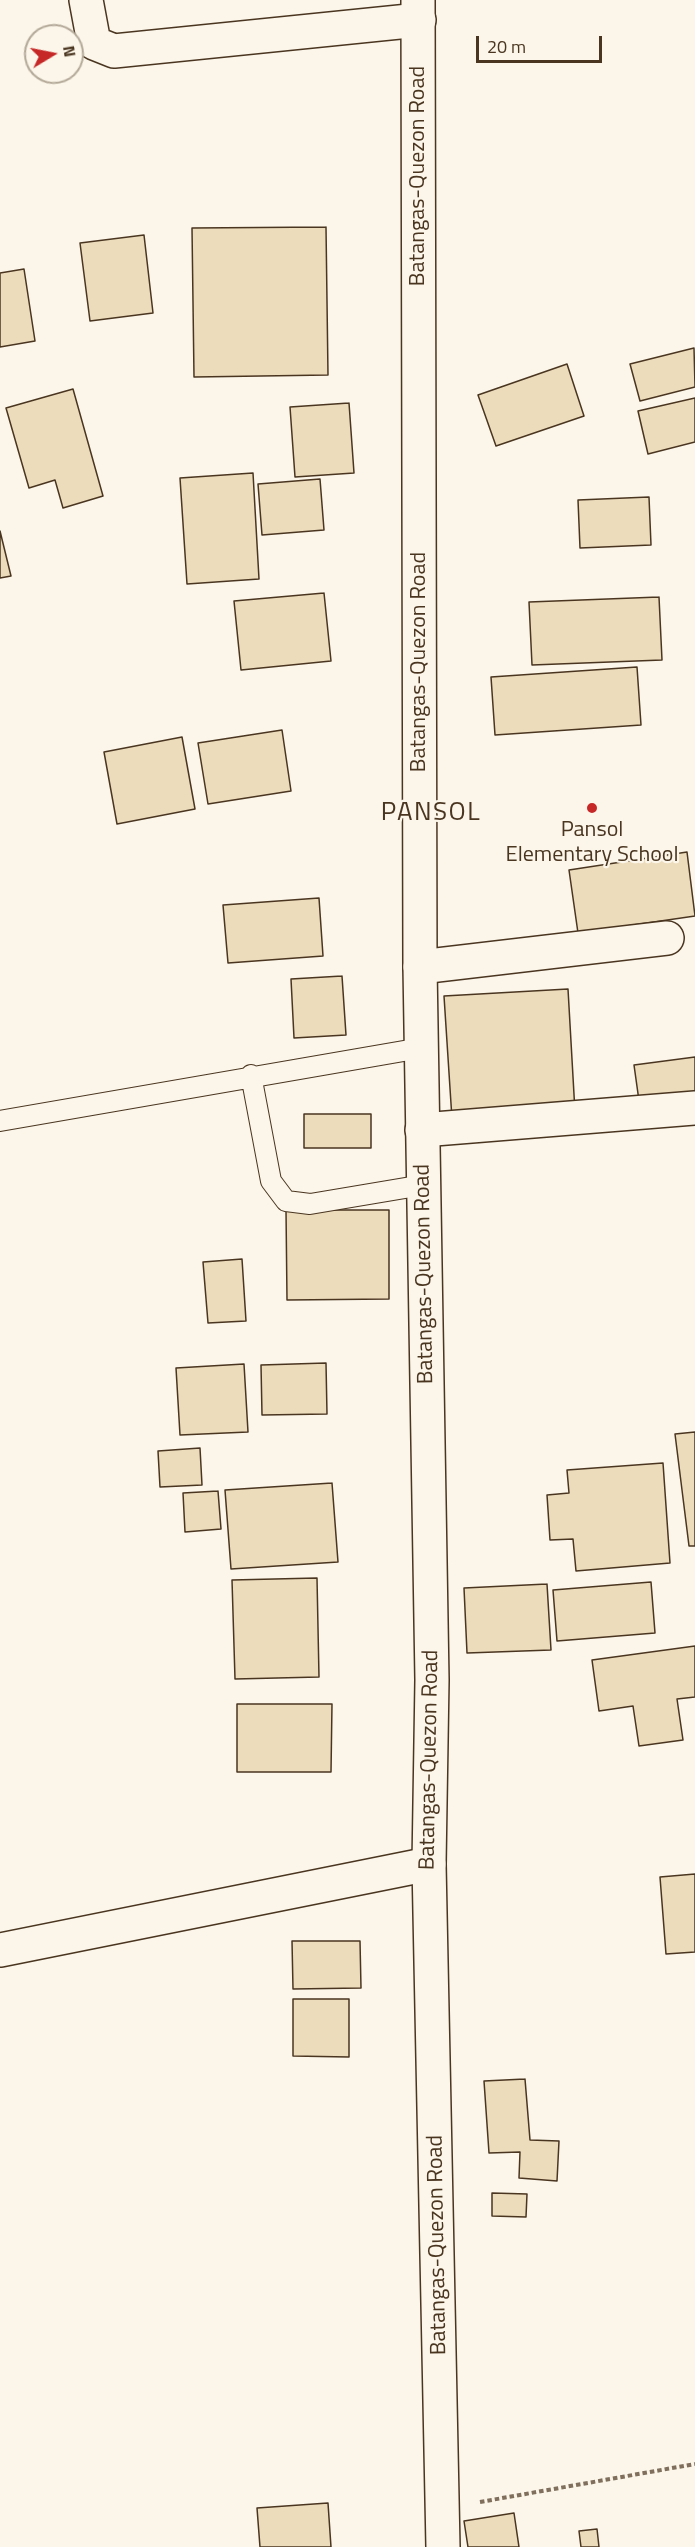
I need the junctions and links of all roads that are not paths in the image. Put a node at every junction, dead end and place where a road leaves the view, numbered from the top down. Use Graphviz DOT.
graph roads {
  1 [pos="86,0"];
  2 [pos="418,10"];
  3 [pos="667,938"];
  4 [pos="420,968"];
  5 [pos="421,1048"];
  6 [pos="251,1076"];
  7 [pos="695,1108"];
  8 [pos="0,1121"];
  9 [pos="422,1130"];
  10 [pos="423,1185"];
  11 [pos="429,1864"];
  12 [pos="0,1950"];
  13 [pos="443,2547"];
  1 -- 2 [label="main road"];
  2 -- 4 [label="main road, Batangas-Quezon Road"];
  3 -- 4 [label="main road"];
  4 -- 5 [label="main road, Batangas-Quezon Road"];
  5 -- 6 [label="lane"];
  5 -- 9 [label="main road, Batangas-Quezon Road"];
  6 -- 8 [label="lane"];
  6 -- 10 [label="lane"];
  7 -- 9 [label="main road"];
  9 -- 10 [label="main road, Batangas-Quezon Road"];
  10 -- 11 [label="main road, Batangas-Quezon Road"];
  11 -- 12 [label="main road"];
  11 -- 13 [label="main road, Batangas-Quezon Road"];
}
